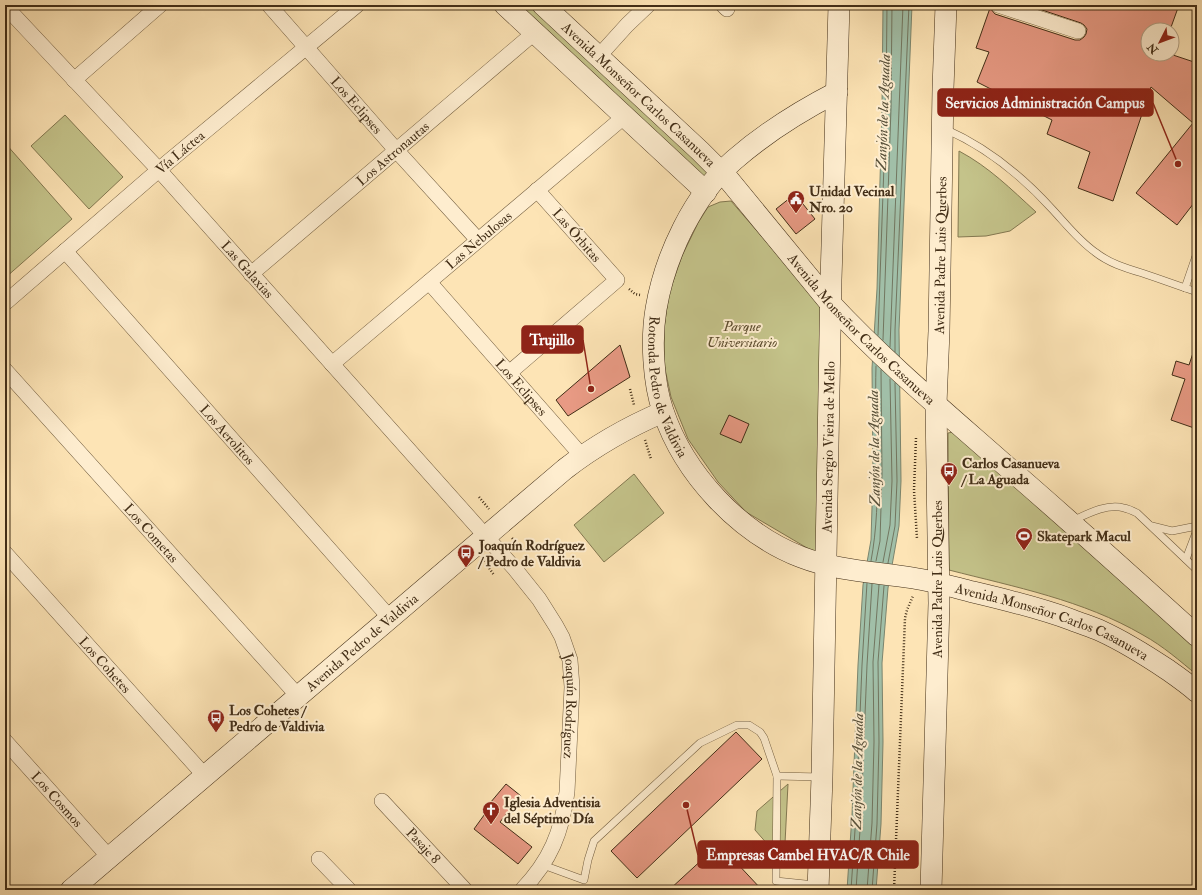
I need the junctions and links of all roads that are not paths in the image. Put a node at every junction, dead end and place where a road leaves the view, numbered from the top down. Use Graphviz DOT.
graph roads {
  1 [pos="160,5"];
  2 [pos="269,5"];
  3 [pos="357,5"];
  4 [pos="505,5"];
  5 [pos="543,5"];
  6 [pos="648,5"];
  7 [pos="839,5"];
  8 [pos="946,5"];
  9 [pos="998,5"];
  10 [pos="5,6"];
  11 [pos="1078,31"];
  12 [pos="534,33"];
  13 [pos="306,47"];
  14 [pos="599,56"];
  15 [pos="74,80"];
  16 [pos="837,92"];
  17 [pos="625,116"];
  18 [pos="943,128"];
  19 [pos="396,150"];
  20 [pos="159,170"];
  21 [pos="721,173"];
  22 [pos="537,190"];
  23 [pos="706,192"];
  24 [pos="478,240"];
  25 [pos="65,251"];
  26 [pos="1197,253"];
  27 [pos="251,274"];
  28 [pos="429,282"];
  29 [pos="1185,288"];
  30 [pos="1197,292"];
  31 [pos="5,303"];
  32 [pos="830,303"];
  33 [pos="332,364"];
  34 [pos="5,370"];
  35 [pos="509,373"];
  36 [pos="929,397"];
  37 [pos="664,412"];
  38 [pos="582,456"];
  39 [pos="1070,522"];
  40 [pos="1150,526"];
  41 [pos="1197,526"];
  42 [pos="1197,530"];
  43 [pos="486,537"];
  44 [pos="5,553"];
  45 [pos="1186,559"];
  46 [pos="825,564"];
  47 [pos="1197,570"];
  48 [pos="925,581"];
  49 [pos="390,618"];
  50 [pos="1197,636"];
  51 [pos="1197,692"];
  52 [pos="298,696"];
  53 [pos="5,741"];
  54 [pos="205,776"];
  55 [pos="777,776"];
  56 [pos="822,777"];
  57 [pos="382,801"];
  58 [pos="109,858"];
  59 [pos="319,859"];
  60 [pos="543,865"];
  61 [pos="818,888"];
  62 [pos="71,890"];
  63 [pos="349,890"];
  64 [pos="465,890"];
  65 [pos="522,890"];
  66 [pos="931,890"];
  1 -- 15 [label="street"];
  2 -- 13 [label="street, Los Eclipses"];
  3 -- 13 [label="street, Vía Láctea"];
  4 -- 12 [label="main road, Avenida Monseñor Carlos Casanueva"];
  5 -- 14 [label="main road, Avenida Monseñor Carlos Casanueva"];
  6 -- 14 [label="street"];
  7 -- 16 [label="main road, Avenida Sergio Vieira de Mello"];
  8 -- 18 [label="main road, Avenida Padre Luis Querbes"];
  9 -- 11 [label="street"];
  10 -- 15 [label="street, Las Galaxias"];
  12 -- 17 [label="main road, Avenida Monseñor Carlos Casanueva"];
  12 -- 19 [label="street, Los Astronautas"];
  13 -- 19 [label="street, Los Eclipses"];
  13 -- 20 [label="street, Vía Láctea"];
  14 -- 21 [label="main road, Avenida Monseñor Carlos Casanueva"];
  15 -- 20 [label="street, Las Galaxias"];
  16 -- 21 [label="main road, Rotonda Pedro de Valdivia"];
  16 -- 32 [label="main road, Avenida Sergio Vieira de Mello"];
  17 -- 22 [label="street, Las Nebulosas"];
  17 -- 23 [label="main road, Avenida Monseñor Carlos Casanueva"];
  18 -- 29 [label="lane"];
  18 -- 36 [label="main road, Avenida Padre Luis Querbes"];
  19 -- 24 [label="street, Los Eclipses"];
  19 -- 27 [label="street, Los Astronautas"];
  20 -- 25 [label="street, Vía Láctea"];
  20 -- 27 [label="street, Las Galaxias"];
  21 -- 23 [label="main road, Rotonda Pedro de Valdivia"];
  21 -- 32 [label="main road, Avenida Monseñor Carlos Casanueva"];
  22 -- 24 [label="street, Las Nebulosas"];
  22 -- 35 [label="street, Las Órbitas"];
  23 -- 37 [label="main road, Rotonda Pedro de Valdivia"];
  24 -- 28 [label="street, Las Nebulosas"];
  25 -- 31 [label="street, Vía Láctea"];
  25 -- 49 [label="street, Los Aerolitos"];
  26 -- 29 [label="lane"];
  27 -- 33 [label="street, Las Galaxias"];
  28 -- 33 [label="street, Las Nebulosas"];
  28 -- 35 [label="street, Los Eclipses"];
  29 -- 30 [label="lane"];
  32 -- 36 [label="main road, Avenida Monseñor Carlos Casanueva"];
  32 -- 46 [label="main road, Avenida Sergio Vieira de Mello"];
  33 -- 43 [label="street, Las Galaxias"];
  34 -- 52 [label="street, Los Cometas"];
  35 -- 38 [label="street, Los Eclipses"];
  36 -- 39 [label="main road, Avenida Monseñor Carlos Casanueva"];
  36 -- 48 [label="main road, Avenida Padre Luis Querbes"];
  37 -- 38 [label="main road, Avenida Pedro de Valdivia"];
  37 -- 46 [label="main road, Rotonda Pedro de Valdivia"];
  38 -- 43 [label="main road, Avenida Pedro de Valdivia"];
  39 -- 40 [label="lane"];
  39 -- 50 [label="main road, Avenida Monseñor Carlos Casanueva"];
  40 -- 41 [label="lane"];
  40 -- 45 [label="lane"];
  42 -- 45 [label="lane"];
  43 -- 49 [label="main road, Avenida Pedro de Valdivia"];
  43 -- 60 [label="street, Joaquín Rodríguez"];
  44 -- 54 [label="street, Los Cohetes"];
  45 -- 47 [label="lane"];
  46 -- 48 [label="main road, Avenida Monseñor Carlos Casanueva"];
  46 -- 56 [label="main road, Avenida Sergio Vieira de Mello"];
  48 -- 51 [label="main road, Avenida Monseñor Carlos Casanueva"];
  48 -- 66 [label="main road, Avenida Padre Luis Querbes"];
  49 -- 52 [label="main road, Avenida Pedro de Valdivia"];
  52 -- 54 [label="main road, Avenida Pedro de Valdivia"];
  53 -- 58 [label="street, Los Cosmos"];
  54 -- 58 [label="main road, Avenida Pedro de Valdivia"];
  55 -- 56 [label="lane"];
  55 -- 60 [label="lane"];
  55 -- 61 [label="lane"];
  56 -- 61 [label="main road, Avenida Sergio Vieira de Mello"];
  57 -- 64 [label="street, Pasaje 8"];
  58 -- 62 [label="main road, Avenida Pedro de Valdivia"];
  59 -- 63 [label="street"];
  60 -- 65 [label="street, Joaquín Rodríguez"];
}
